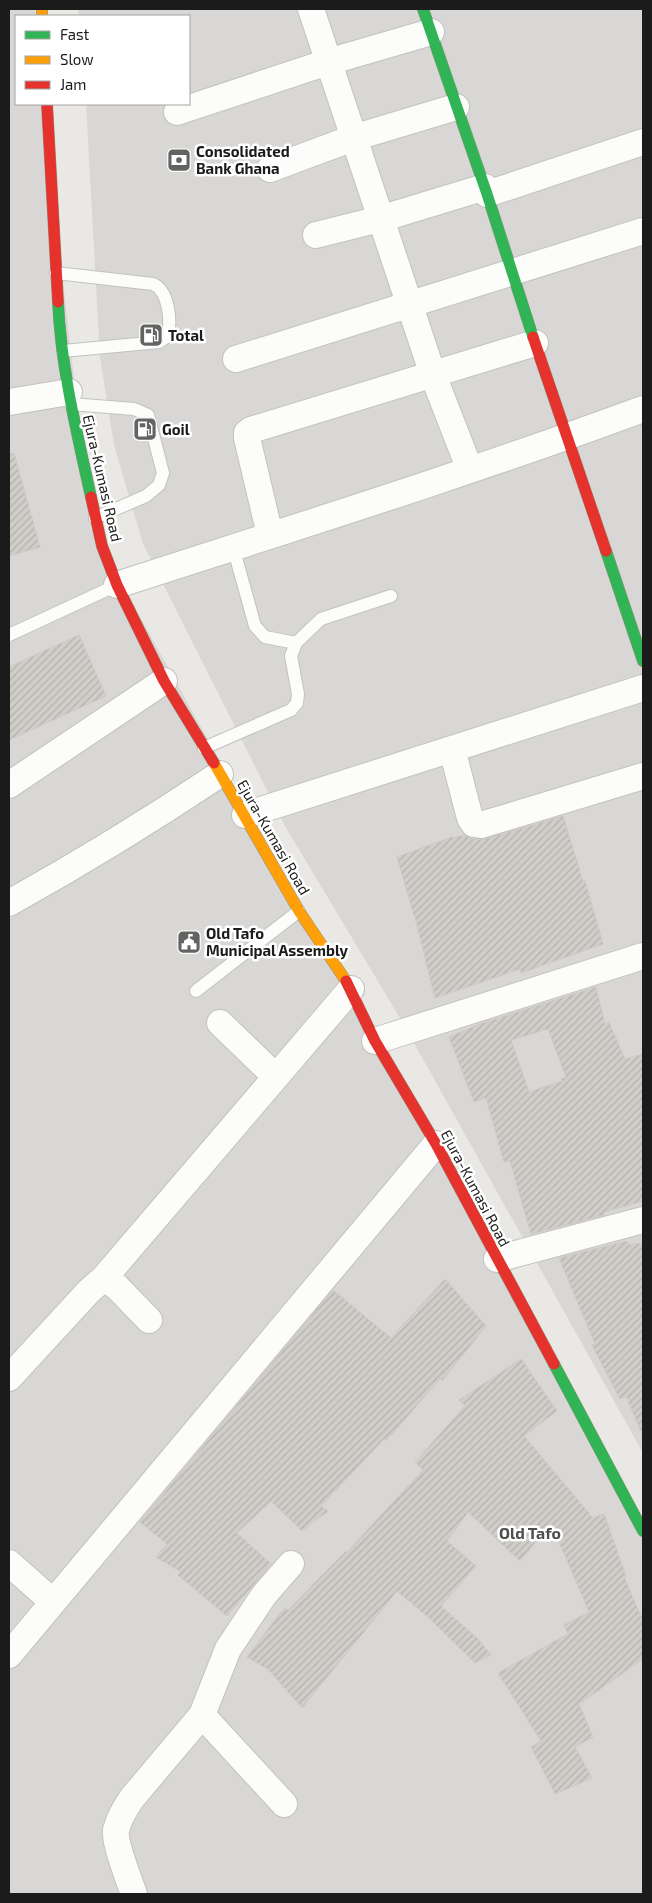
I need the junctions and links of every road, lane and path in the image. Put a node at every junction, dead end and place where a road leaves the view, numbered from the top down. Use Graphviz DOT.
graph roads {
  1 [pos="310,9"];
  2 [pos="427,20"];
  3 [pos="328,62"];
  4 [pos="47,105"];
  5 [pos="456,107"];
  6 [pos="177,112"];
  7 [pos="353,138"];
  8 [pos="643,142"];
  9 [pos="270,169"];
  10 [pos="486,191"];
  11 [pos="380,219"];
  12 [pos="643,231"];
  13 [pos="316,235"];
  14 [pos="512,271"];
  15 [pos="56,272"];
  16 [pos="409,303"];
  17 [pos="535,343"];
  18 [pos="63,351"];
  19 [pos="236,359"];
  20 [pos="433,375"];
  21 [pos="70,398"];
  22 [pos="9,402"];
  23 [pos="643,409"];
  24 [pos="567,438"];
  25 [pos="470,470"];
  26 [pos="94,518"];
  27 [pos="270,535"];
  28 [pos="233,547"];
  29 [pos="117,585"];
  30 [pos="392,596"];
  31 [pos="9,635"];
  32 [pos="296,643"];
  33 [pos="643,661"];
  34 [pos="164,681"];
  35 [pos="643,688"];
  36 [pos="204,748"];
  37 [pos="452,749"];
  38 [pos="220,774"];
  39 [pos="643,776"];
  40 [pos="9,785"];
  41 [pos="245,815"];
  42 [pos="9,903"];
  43 [pos="299,910"];
  44 [pos="643,956"];
  45 [pos="351,988"];
  46 [pos="196,991"];
  47 [pos="220,1023"];
  48 [pos="376,1040"];
  49 [pos="276,1077"];
  50 [pos="436,1144"];
  51 [pos="643,1220"];
  52 [pos="496,1259"];
  53 [pos="104,1278"];
  54 [pos="149,1320"];
  55 [pos="9,1378"];
  56 [pos="637,1505"];
  57 [pos="643,1531"];
  58 [pos="9,1564"];
  59 [pos="291,1564"];
  60 [pos="52,1602"];
  61 [pos="9,1655"];
  62 [pos="202,1715"];
  63 [pos="284,1804"];
  64 [pos="134,1894"];
  1 -- 3 [label="street"];
  2 -- 3 [label="street"];
  2 -- 5 [label="main road"];
  3 -- 6 [label="street"];
  3 -- 7 [label="street"];
  4 -- 15 [label="main road, Ejura-Kumasi Road"];
  5 -- 7 [label="street"];
  5 -- 10 [label="main road"];
  7 -- 9 [label="street"];
  7 -- 11 [label="street"];
  8 -- 10 [label="street"];
  10 -- 11 [label="street"];
  10 -- 14 [label="main road"];
  11 -- 13 [label="street"];
  11 -- 16 [label="street"];
  12 -- 14 [label="street"];
  14 -- 16 [label="street"];
  14 -- 17 [label="main road"];
  15 -- 18 [label="main road, Ejura-Kumasi Road"];
  15 -- 18 [label="lane"];
  16 -- 19 [label="street"];
  16 -- 20 [label="street"];
  17 -- 20 [label="street"];
  17 -- 24 [label="main road"];
  18 -- 21 [label="main road, Ejura-Kumasi Road"];
  20 -- 25 [label="street"];
  20 -- 27 [label="street"];
  21 -- 22 [label="street"];
  21 -- 26 [label="main road, Ejura-Kumasi Road"];
  21 -- 26 [label="lane"];
  23 -- 24 [label="street"];
  24 -- 25 [label="street"];
  24 -- 33 [label="main road"];
  25 -- 27 [label="street"];
  26 -- 29 [label="main road, Ejura-Kumasi Road"];
  27 -- 28 [label="street"];
  28 -- 29 [label="street"];
  28 -- 32 [label="lane"];
  29 -- 31 [label="lane"];
  29 -- 34 [label="main road, Ejura-Kumasi Road"];
  30 -- 32 [label="lane"];
  32 -- 36 [label="lane"];
  34 -- 36 [label="main road, Ejura-Kumasi Road"];
  34 -- 40 [label="street"];
  35 -- 37 [label="street"];
  36 -- 38 [label="main road, Ejura-Kumasi Road"];
  37 -- 39 [label="street"];
  37 -- 41 [label="street"];
  38 -- 41 [label="main road, Ejura-Kumasi Road"];
  38 -- 42 [label="street"];
  41 -- 43 [label="main road, Ejura-Kumasi Road"];
  43 -- 45 [label="main road, Ejura-Kumasi Road"];
  43 -- 46 [label="lane"];
  44 -- 48 [label="street"];
  45 -- 48 [label="main road, Ejura-Kumasi Road"];
  45 -- 49 [label="street"];
  47 -- 49 [label="street"];
  48 -- 50 [label="main road, Ejura-Kumasi Road"];
  49 -- 53 [label="street"];
  50 -- 52 [label="main road, Ejura-Kumasi Road"];
  50 -- 60 [label="street"];
  51 -- 52 [label="street"];
  52 -- 56 [label="main road, Ejura-Kumasi Road"];
  53 -- 54 [label="street"];
  53 -- 55 [label="street"];
  56 -- 57 [label="main road, Ejura-Kumasi Road"];
  58 -- 60 [label="street"];
  59 -- 62 [label="street"];
  60 -- 61 [label="street"];
  62 -- 63 [label="street"];
  62 -- 64 [label="street"];
}
